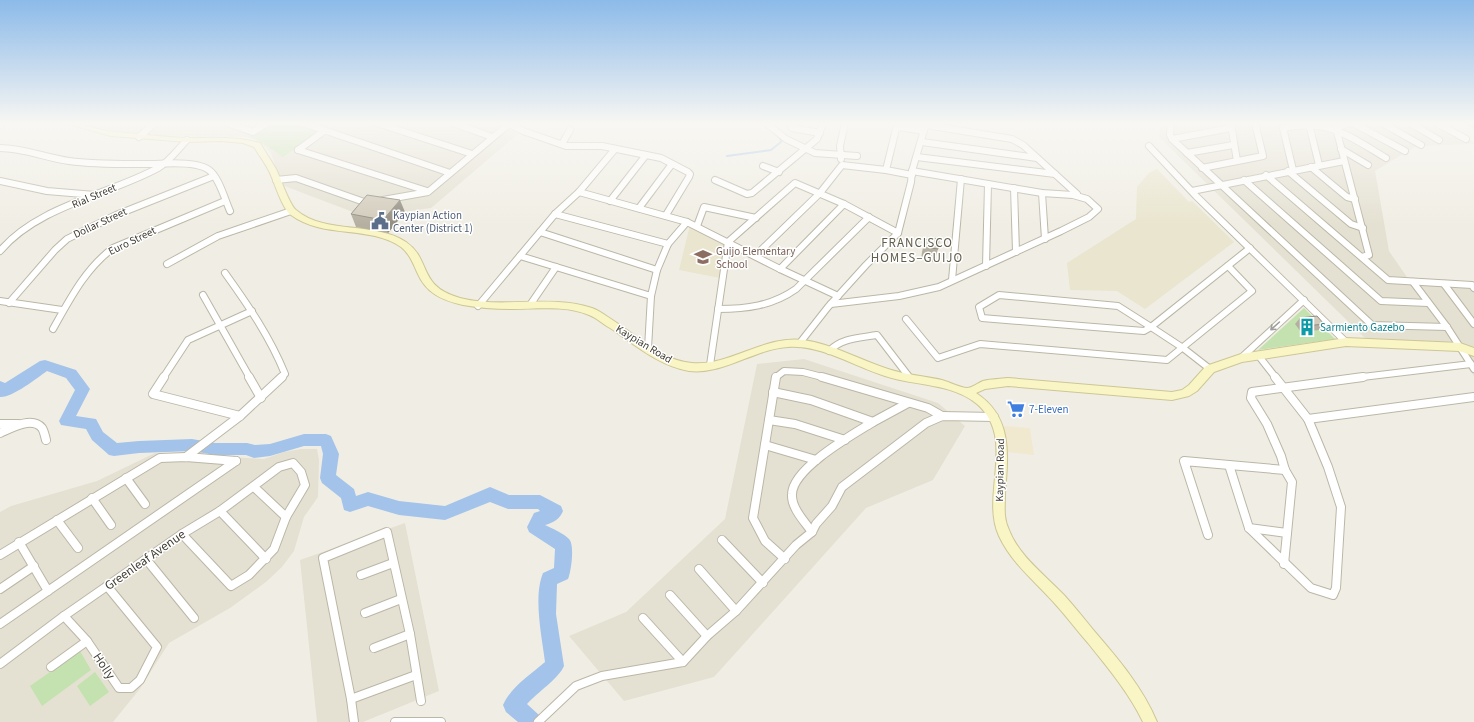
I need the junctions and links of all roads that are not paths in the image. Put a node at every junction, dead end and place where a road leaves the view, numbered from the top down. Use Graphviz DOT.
graph roads {
  1 [pos="51,157"];
  2 [pos="171,157"];
  3 [pos="264,157"];
  4 [pos="319,157"];
  5 [pos="401,157"];
  6 [pos="469,157"];
  7 [pos="608,157"];
  8 [pos="645,157"];
  9 [pos="654,157"];
  10 [pos="796,157"];
  11 [pos="841,157"];
  12 [pos="889,157"];
  13 [pos="917,157"];
  14 [pos="1028,157"];
  15 [pos="1159,157"];
  16 [pos="1191,157"];
  17 [pos="1236,157"];
  18 [pos="1259,157"];
  19 [pos="1288,157"];
  20 [pos="1317,157"];
  21 [pos="1343,157"];
  22 [pos="1354,157"];
  23 [pos="1037,158"];
  24 [pos="1237,161"];
  25 [pos="1344,161"];
  26 [pos="164,164"];
  27 [pos="672,164"];
  28 [pos="842,165"];
  29 [pos="1319,165"];
  30 [pos="1368,165"];
  31 [pos="763,166"];
  32 [pos="1311,166"];
  33 [pos="1202,168"];
  34 [pos="886,170"];
  35 [pos="1291,170"];
  36 [pos="779,172"];
  37 [pos="450,173"];
  38 [pos="912,173"];
  39 [pos="1055,174"];
  40 [pos="1266,175"];
  41 [pos="214,176"];
  42 [pos="961,179"];
  43 [pos="276,180"];
  44 [pos="715,180"];
  45 [pos="1244,180"];
  46 [pos="0,181"];
  47 [pos="988,184"];
  48 [pos="1220,184"];
  49 [pos="1014,188"];
  50 [pos="1192,191"];
  51 [pos="428,192"];
  52 [pos="579,192"];
  53 [pos="1042,192"];
  54 [pos="820,193"];
  55 [pos="1077,194"];
  56 [pos="96,195"];
  57 [pos="1355,200"];
  58 [pos="225,201"];
  59 [pos="610,201"];
  60 [pos="844,204"];
  61 [pos="639,208"];
  62 [pos="230,211"];
  63 [pos="290,211"];
  64 [pos="555,214"];
  65 [pos="666,215"];
  66 [pos="869,217"];
  67 [pos="756,218"];
  68 [pos="687,222"];
  69 [pos="697,226"];
  70 [pos="1363,228"];
  71 [pos="540,232"];
  72 [pos="898,233"];
  73 [pos="1046,239"];
  74 [pos="728,242"];
  75 [pos="668,244"];
  76 [pos="1250,248"];
  77 [pos="0,250"];
  78 [pos="1016,252"];
  79 [pos="520,256"];
  80 [pos="755,256"];
  81 [pos="1362,257"];
  82 [pos="166,264"];
  83 [pos="986,266"];
  84 [pos="1228,266"];
  85 [pos="556,267"];
  86 [pos="780,269"];
  87 [pos="657,270"];
  88 [pos="225,273"];
  89 [pos="804,280"];
  90 [pos="952,280"];
  91 [pos="1413,282"];
  92 [pos="1444,284"];
  93 [pos="1474,288"];
  94 [pos="203,295"];
  95 [pos="651,296"];
  96 [pos="838,296"];
  97 [pos="1304,300"];
  98 [pos="0,301"];
  99 [pos="9,303"];
  100 [pos="1428,303"];
  101 [pos="831,304"];
  102 [pos="530,305"];
  103 [pos="478,306"];
  104 [pos="718,309"];
  105 [pos="62,310"];
  106 [pos="252,311"];
  107 [pos="906,319"];
  108 [pos="1474,324"];
  109 [pos="219,325"];
  110 [pos="1151,327"];
  111 [pos="1447,327"];
  112 [pos="53,329"];
  113 [pos="1346,342"];
  114 [pos="799,344"];
  115 [pos="1460,347"];
  116 [pos="648,348"];
  117 [pos="1183,348"];
  118 [pos="829,351"];
  119 [pos="1474,352"];
  120 [pos="1258,355"];
  121 [pos="1241,358"];
  122 [pos="710,365"];
  123 [pos="1472,367"];
  124 [pos="1210,369"];
  125 [pos="910,378"];
  126 [pos="1282,387"];
  127 [pos="773,392"];
  128 [pos="967,392"];
  129 [pos="1474,397"];
  130 [pos="261,398"];
  131 [pos="908,403"];
  132 [pos="240,416"];
  133 [pos="942,416"];
  134 [pos="994,416"];
  135 [pos="1308,419"];
  136 [pos="769,420"];
  137 [pos="873,422"];
  138 [pos="0,424"];
  139 [pos="21,424"];
  140 [pos="0,433"];
  141 [pos="46,440"];
  142 [pos="845,440"];
  143 [pos="764,445"];
  144 [pos="189,455"];
  145 [pos="816,460"];
  146 [pos="1229,465"];
  147 [pos="1284,470"];
  148 [pos="126,478"];
  149 [pos="254,487"];
  150 [pos="92,498"];
  151 [pos="145,504"];
  152 [pos="220,511"];
  153 [pos="286,517"];
  154 [pos="57,520"];
  155 [pos="111,525"];
  156 [pos="1249,528"];
  157 [pos="812,532"];
  158 [pos="1287,533"];
  159 [pos="182,534"];
  160 [pos="1208,535"];
  161 [pos="722,540"];
  162 [pos="19,542"];
  163 [pos="78,548"];
  164 [pos="0,555"];
  165 [pos="146,559"];
  166 [pos="266,559"];
  167 [pos="785,559"];
  168 [pos="393,563"];
  169 [pos="1284,564"];
  170 [pos="34,566"];
  171 [pos="699,569"];
  172 [pos="361,575"];
  173 [pos="763,583"];
  174 [pos="107,586"];
  175 [pos="0,589"];
  176 [pos="48,591"];
  177 [pos="670,595"];
  178 [pos="402,599"];
  179 [pos="736,611"];
  180 [pos="365,613"];
  181 [pos="64,616"];
  182 [pos="194,618"];
  183 [pos="643,618"];
  184 [pos="0,624"];
  185 [pos="410,634"];
  186 [pos="707,636"];
  187 [pos="87,641"];
  188 [pos="374,648"];
  189 [pos="683,662"];
  190 [pos="0,664"];
  191 [pos="51,667"];
  192 [pos="416,674"];
  193 [pos="351,698"];
  194 [pos="421,701"];
  195 [pos="540,720"];
  196 [pos="354,722"];
  197 [pos="395,722"];
  198 [pos="441,722"];
  199 [pos="1150,722"];
  1 -- 26 [label="street"];
  2 -- 26 [label="street, Rial Street"];
  3 -- 43 [label="main road"];
  4 -- 51 [label="street"];
  5 -- 37 [label="street"];
  6 -- 37 [label="street"];
  7 -- 52 [label="street"];
  8 -- 59 [label="street"];
  9 -- 27 [label="street"];
  10 -- 36 [label="street"];
  11 -- 28 [label="street"];
  12 -- 34 [label="street"];
  13 -- 38 [label="street"];
  13 -- 39 [label="street"];
  14 -- 23 [label="street"];
  15 -- 50 [label="street"];
  16 -- 33 [label="street"];
  17 -- 24 [label="street"];
  18 -- 24 [label="street"];
  19 -- 35 [label="street"];
  20 -- 29 [label="street"];
  21 -- 25 [label="street"];
  22 -- 30 [label="street"];
  23 -- 39 [label="street"];
  24 -- 33 [label="street"];
  25 -- 29 [label="street"];
  25 -- 57 [label="street"];
  26 -- 41 [label="street"];
  26 -- 56 [label="street, Rial Street"];
  27 -- 61 [label="street"];
  27 -- 65 [label="street"];
  28 -- 34 [label="street"];
  28 -- 54 [label="street"];
  29 -- 32 [label="street"];
  31 -- 36 [label="street"];
  32 -- 35 [label="street"];
  32 -- 57 [label="street"];
  33 -- 48 [label="street"];
  34 -- 38 [label="street"];
  35 -- 40 [label="street"];
  35 -- 70 [label="street"];
  36 -- 44 [label="street"];
  37 -- 51 [label="street"];
  38 -- 42 [label="street"];
  38 -- 72 [label="street"];
  39 -- 55 [label="street"];
  40 -- 45 [label="street"];
  40 -- 81 [label="street"];
  41 -- 58 [label="street"];
  41 -- 99 [label="street, Dollar Street"];
  42 -- 47 [label="street"];
  42 -- 90 [label="street"];
  43 -- 51 [label="street"];
  43 -- 63 [label="main road"];
  45 -- 48 [label="street"];
  45 -- 100 [label="street"];
  46 -- 56 [label="street"];
  47 -- 49 [label="street"];
  47 -- 83 [label="street"];
  48 -- 50 [label="street"];
  48 -- 111 [label="street"];
  49 -- 53 [label="street"];
  49 -- 78 [label="street"];
  50 -- 76 [label="street"];
  52 -- 59 [label="street"];
  52 -- 64 [label="street"];
  53 -- 55 [label="street"];
  53 -- 73 [label="street"];
  54 -- 60 [label="street"];
  54 -- 67 [label="street"];
  54 -- 80 [label="street"];
  55 -- 73 [label="street"];
  56 -- 77 [label="street, Rial Street"];
  57 -- 70 [label="street"];
  58 -- 62 [label="street"];
  58 -- 105 [label="street, Euro Street"];
  59 -- 61 [label="street"];
  60 -- 66 [label="street"];
  60 -- 86 [label="street"];
  61 -- 65 [label="street"];
  63 -- 82 [label="street"];
  63 -- 103 [label="main road, Kaypian Road"];
  64 -- 71 [label="street"];
  64 -- 75 [label="street"];
  65 -- 68 [label="street"];
  66 -- 72 [label="street"];
  66 -- 89 [label="street"];
  67 -- 69 [label="street"];
  67 -- 74 [label="street"];
  68 -- 69 [label="street"];
  68 -- 75 [label="street"];
  69 -- 74 [label="street"];
  70 -- 81 [label="street"];
  71 -- 79 [label="street"];
  71 -- 87 [label="street"];
  72 -- 96 [label="street"];
  73 -- 78 [label="street"];
  74 -- 80 [label="street"];
  74 -- 104 [label="street"];
  75 -- 87 [label="street"];
  76 -- 84 [label="street"];
  76 -- 97 [label="street"];
  78 -- 83 [label="street"];
  79 -- 85 [label="street"];
  79 -- 103 [label="street"];
  80 -- 86 [label="street"];
  81 -- 91 [label="street"];
  83 -- 90 [label="street"];
  84 -- 110 [label="street"];
  84 -- 117 [label="street"];
  85 -- 95 [label="street"];
  85 -- 102 [label="street"];
  86 -- 89 [label="street"];
  87 -- 95 [label="street"];
  88 -- 106 [label="street"];
  89 -- 96 [label="street"];
  89 -- 104 [label="street"];
  90 -- 101 [label="street"];
  91 -- 92 [label="street"];
  91 -- 100 [label="street"];
  92 -- 93 [label="street"];
  92 -- 108 [label="street"];
  94 -- 109 [label="street"];
  95 -- 116 [label="street"];
  96 -- 101 [label="street"];
  97 -- 113 [label="street"];
  97 -- 121 [label="street, one-way"];
  98 -- 99 [label="street"];
  99 -- 105 [label="street"];
  100 -- 111 [label="street"];
  101 -- 114 [label="street"];
  102 -- 103 [label="main road, Kaypian Road"];
  102 -- 116 [label="main road, Kaypian Road"];
  104 -- 122 [label="street"];
  105 -- 112 [label="street, Euro Street"];
  106 -- 109 [label="street"];
  106 -- 130 [label="street"];
  107 -- 117 [label="street"];
  109 -- 130 [label="street"];
  109 -- 132 [label="street"];
  110 -- 110 [label="street"];
  110 -- 117 [label="street"];
  111 -- 115 [label="street"];
  113 -- 115 [label="main road"];
  113 -- 120 [label="main road"];
  114 -- 118 [label="main road, Kaypian Road"];
  114 -- 122 [label="main road, Kaypian Road"];
  115 -- 119 [label="main road"];
  115 -- 123 [label="street"];
  116 -- 122 [label="main road, Kaypian Road"];
  117 -- 124 [label="street"];
  118 -- 125 [label="main road, Kaypian Road"];
  118 -- 125 [label="street"];
  120 -- 121 [label="main road"];
  120 -- 126 [label="street"];
  121 -- 124 [label="main road"];
  123 -- 126 [label="street"];
  124 -- 128 [label="main road"];
  125 -- 128 [label="main road, Kaypian Road"];
  126 -- 135 [label="street"];
  126 -- 147 [label="street"];
  127 -- 131 [label="street"];
  127 -- 136 [label="street"];
  127 -- 137 [label="street"];
  128 -- 134 [label="main road, Kaypian Road"];
  129 -- 135 [label="street"];
  130 -- 132 [label="street"];
  131 -- 133 [label="street"];
  131 -- 137 [label="street"];
  132 -- 144 [label="street"];
  133 -- 134 [label="street"];
  133 -- 157 [label="street"];
  134 -- 199 [label="main road, Kaypian Road"];
  135 -- 169 [label="street"];
  136 -- 142 [label="street"];
  136 -- 143 [label="street"];
  137 -- 142 [label="street"];
  138 -- 139 [label="street"];
  139 -- 140 [label="street"];
  139 -- 141 [label="street"];
  142 -- 145 [label="street"];
  143 -- 145 [label="street"];
  143 -- 167 [label="street"];
  144 -- 148 [label="street"];
  144 -- 176 [label="street"];
  145 -- 157 [label="street"];
  146 -- 147 [label="street"];
  146 -- 156 [label="street"];
  146 -- 160 [label="street"];
  147 -- 158 [label="street"];
  148 -- 150 [label="street"];
  148 -- 151 [label="street"];
  149 -- 152 [label="street, Greenleaf Avenue"];
  149 -- 153 [label="street"];
  149 -- 153 [label="street, Greenleaf Avenue"];
  150 -- 154 [label="street"];
  150 -- 155 [label="street"];
  152 -- 159 [label="street, Greenleaf Avenue"];
  152 -- 166 [label="street"];
  153 -- 166 [label="street"];
  154 -- 162 [label="street"];
  154 -- 163 [label="street"];
  156 -- 158 [label="street"];
  156 -- 169 [label="street"];
  157 -- 167 [label="street"];
  158 -- 169 [label="street"];
  159 -- 165 [label="street, Greenleaf Avenue"];
  159 -- 166 [label="street"];
  161 -- 173 [label="street"];
  162 -- 164 [label="street"];
  162 -- 170 [label="street"];
  165 -- 174 [label="street, Greenleaf Avenue"];
  165 -- 182 [label="street"];
  167 -- 173 [label="street"];
  168 -- 172 [label="street"];
  168 -- 178 [label="street"];
  168 -- 193 [label="street"];
  170 -- 175 [label="street"];
  170 -- 176 [label="street"];
  171 -- 179 [label="street"];
  173 -- 179 [label="street"];
  174 -- 181 [label="street, Greenleaf Avenue"];
  174 -- 187 [label="street, Holly"];
  176 -- 184 [label="street"];
  177 -- 186 [label="street"];
  178 -- 180 [label="street"];
  178 -- 185 [label="street"];
  179 -- 186 [label="street"];
  181 -- 187 [label="street, Holly"];
  181 -- 190 [label="street, Greenleaf Avenue"];
  183 -- 189 [label="street"];
  185 -- 188 [label="street"];
  185 -- 192 [label="street"];
  186 -- 189 [label="street"];
  187 -- 191 [label="street"];
  189 -- 195 [label="street"];
  192 -- 193 [label="street"];
  192 -- 194 [label="street"];
  193 -- 196 [label="street"];
  197 -- 198 [label="street"];
}
